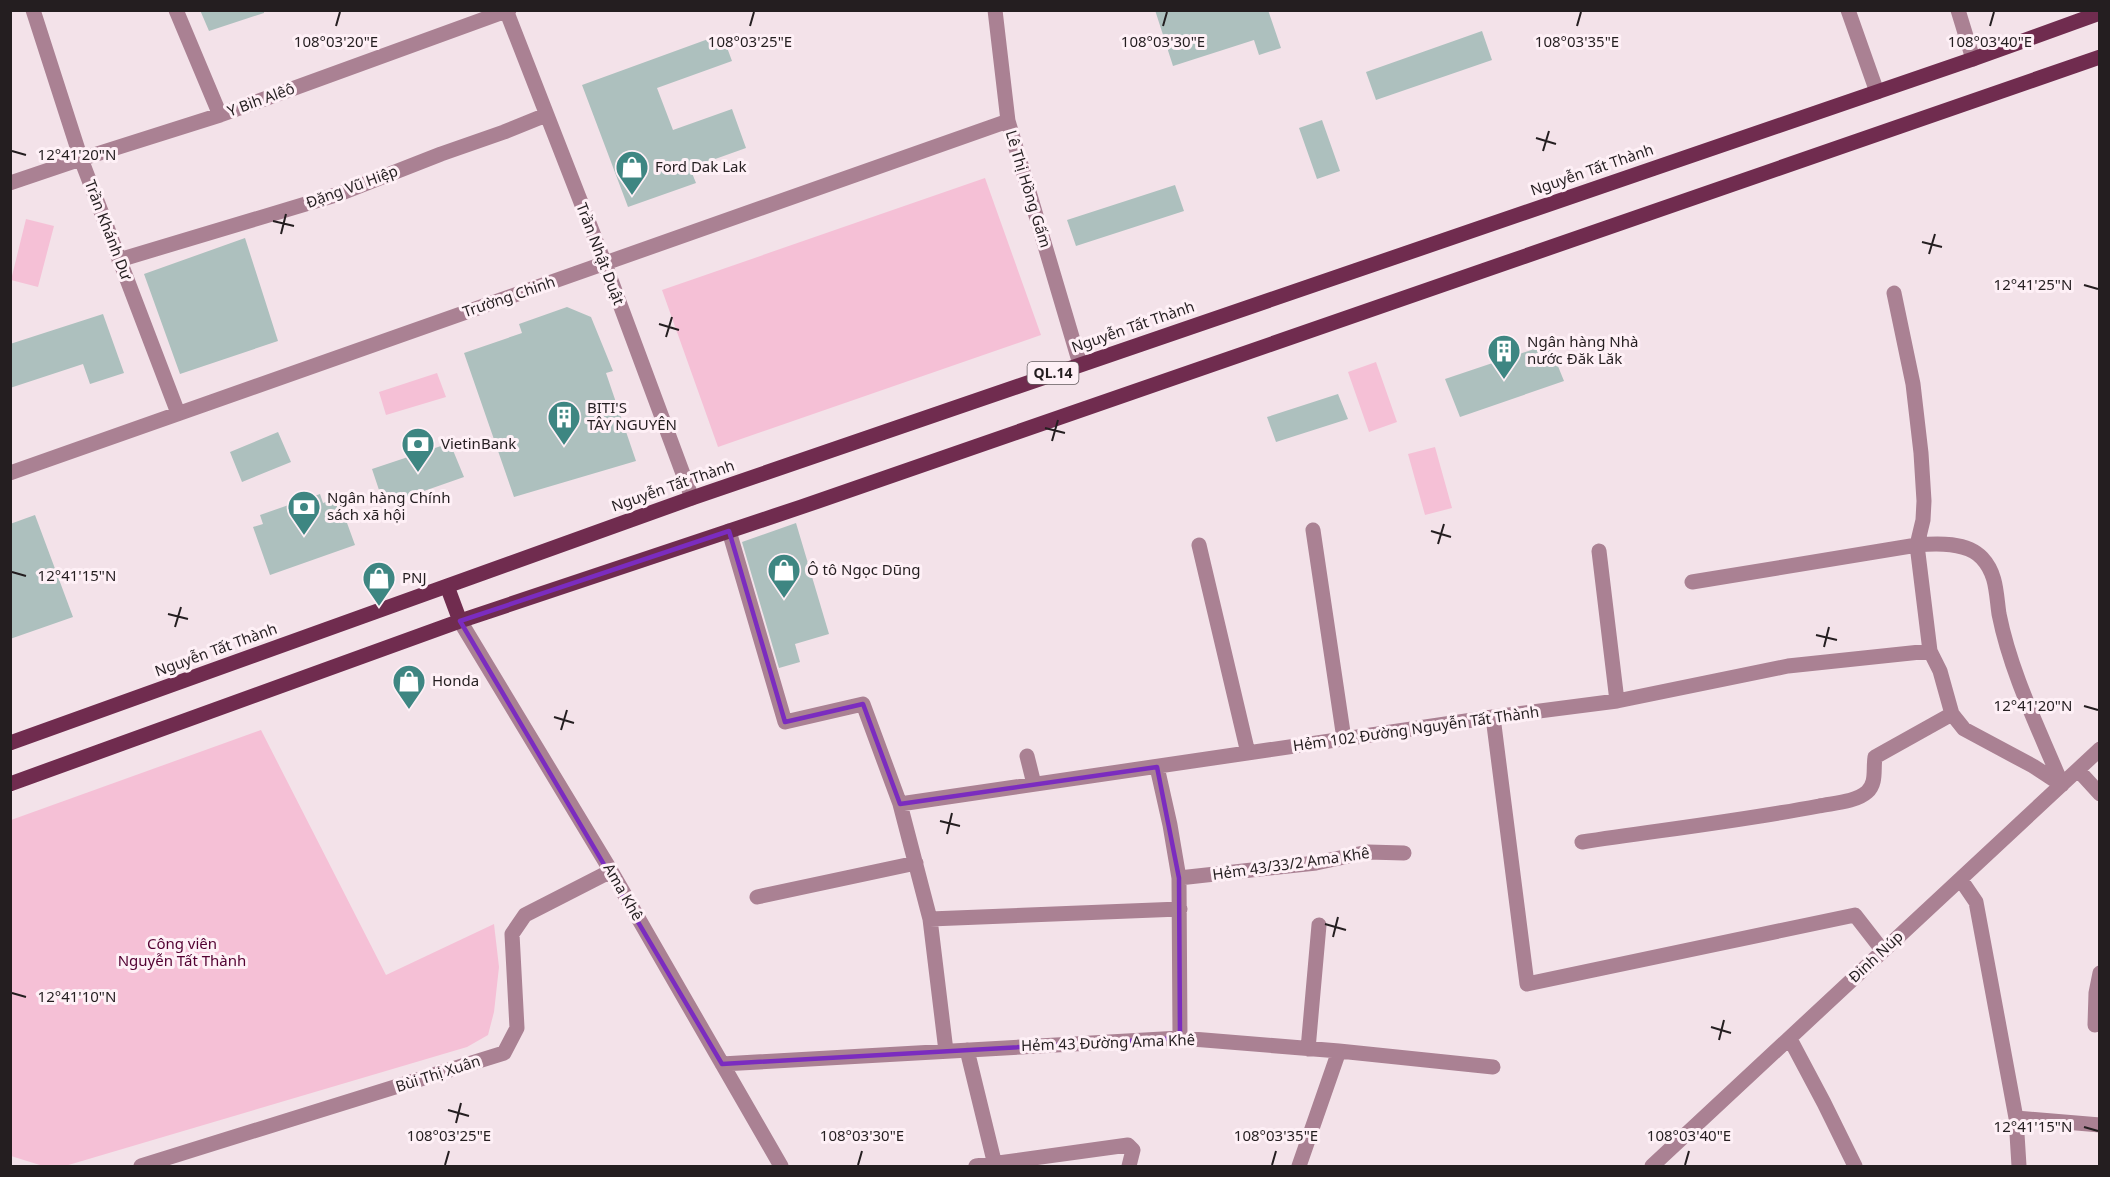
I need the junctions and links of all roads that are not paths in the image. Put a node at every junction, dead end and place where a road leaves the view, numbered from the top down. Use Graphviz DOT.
graph roads {
  1 [pos="33,10"];
  2 [pos="176,10"];
  3 [pos="995,10"];
  4 [pos="1848,10"];
  5 [pos="1958,10"];
  6 [pos="507,11"];
  7 [pos="2100,14"];
  8 [pos="2100,57"];
  9 [pos="1973,59"];
  10 [pos="1876,92"];
  11 [pos="220,115"];
  12 [pos="546,115"];
  13 [pos="1008,121"];
  14 [pos="81,159"];
  15 [pos="10,183"];
  16 [pos="119,260"];
  17 [pos="605,264"];
  18 [pos="1894,293"];
  19 [pos="1080,364"];
  20 [pos="178,413"];
  21 [pos="10,472"];
  22 [pos="692,498"];
  23 [pos="1313,530"];
  24 [pos="729,531"];
  25 [pos="1199,545"];
  26 [pos="1917,545"];
  27 [pos="1599,551"];
  28 [pos="1692,582"];
  29 [pos="447,586"];
  30 [pos="460,621"];
  31 [pos="1930,651"];
  32 [pos="1617,701"];
  33 [pos="1952,714"];
  34 [pos="1493,717"];
  35 [pos="1344,739"];
  36 [pos="10,743"];
  37 [pos="2100,748"];
  38 [pos="1248,753"];
  39 [pos="1027,756"];
  40 [pos="1157,767"];
  41 [pos="2078,770"];
  42 [pos="10,784"];
  43 [pos="1034,784"];
  44 [pos="2062,785"];
  45 [pos="2100,794"];
  46 [pos="900,804"];
  47 [pos="1582,842"];
  48 [pos="1404,854"];
  49 [pos="916,863"];
  50 [pos="611,871"];
  51 [pos="1179,878"];
  52 [pos="1961,880"];
  53 [pos="757,897"];
  54 [pos="1180,909"];
  55 [pos="930,919"];
  56 [pos="1319,924"];
  57 [pos="1882,951"];
  58 [pos="2100,973"];
  59 [pos="2094,1025"];
  60 [pos="1180,1038"];
  61 [pos="1790,1039"];
  62 [pos="1308,1048"];
  63 [pos="967,1050"];
  64 [pos="946,1051"];
  65 [pos="1339,1051"];
  66 [pos="722,1064"];
  67 [pos="1493,1067"];
  68 [pos="2016,1118"];
  69 [pos="2100,1125"];
  70 [pos="994,1165"];
  71 [pos="141,1167"];
  72 [pos="781,1167"];
  73 [pos="976,1167"];
  74 [pos="1129,1167"];
  75 [pos="1299,1167"];
  76 [pos="1652,1167"];
  77 [pos="1855,1167"];
  78 [pos="2019,1167"];
  1 -- 14 [label="street, Trần Khánh Dư"];
  2 -- 11 [label="street"];
  3 -- 13 [label="street, Lê Thị Hồng Gấm"];
  4 -- 10 [label="street"];
  5 -- 9 [label="street"];
  6 -- 11 [label="street, Y Bih Alêô"];
  6 -- 12 [label="street, Trần Nhật Duật"];
  7 -- 9 [label="main road, Nguyễn Tất Thành / QL.14"];
  8 -- 24 [label="main road"];
  9 -- 10 [label="main road, Nguyễn Tất Thành / QL.14"];
  10 -- 19 [label="main road, Nguyễn Tất Thành / QL.14"];
  11 -- 14 [label="street, Y Bih Alêô"];
  12 -- 16 [label="street, Đặng Vũ Hiệp"];
  12 -- 17 [label="street, Trần Nhật Duật"];
  13 -- 17 [label="street, Trường Chinh"];
  13 -- 19 [label="street, Lê Thị Hồng Gấm"];
  14 -- 15 [label="street, Y Bih Alêô"];
  14 -- 16 [label="street, Trần Khánh Dư"];
  16 -- 20 [label="street, Trần Khánh Dư"];
  17 -- 20 [label="street, Trường Chinh"];
  17 -- 22 [label="street, Trần Nhật Duật"];
  18 -- 26 [label="street"];
  19 -- 22 [label="main road, Nguyễn Tất Thành / QL.14"];
  20 -- 21 [label="street, Trường Chinh"];
  22 -- 29 [label="main road, Nguyễn Tất Thành / QL.14"];
  23 -- 35 [label="street"];
  24 -- 30 [label="main road"];
  24 -- 46 [label="street"];
  25 -- 38 [label="street"];
  26 -- 28 [label="street"];
  26 -- 31 [label="street"];
  26 -- 44 [label="street"];
  27 -- 32 [label="street"];
  29 -- 30 [label="main road"];
  29 -- 36 [label="main road, Nguyễn Tất Thành / QL.14"];
  30 -- 42 [label="main road"];
  30 -- 50 [label="street, Ama Khê"];
  31 -- 32 [label="street, Hẻm 102 Đường Nguyễn Tất Thành"];
  31 -- 33 [label="street"];
  32 -- 34 [label="street, Hẻm 102 Đường Nguyễn Tất Thành"];
  33 -- 44 [label="street"];
  33 -- 47 [label="street"];
  34 -- 35 [label="street, Hẻm 102 Đường Nguyễn Tất Thành"];
  34 -- 57 [label="street"];
  35 -- 38 [label="street, Hẻm 102 Đường Nguyễn Tất Thành"];
  37 -- 41 [label="street, Đinh Núp"];
  38 -- 40 [label="street, Hẻm 102 Đường Nguyễn Tất Thành"];
  39 -- 43 [label="street"];
  40 -- 43 [label="street, Hẻm 102 Đường Nguyễn Tất Thành"];
  40 -- 51 [label="street"];
  41 -- 44 [label="street, Đinh Núp"];
  41 -- 45 [label="street"];
  43 -- 46 [label="street, Hẻm 102 Đường Nguyễn Tất Thành"];
  44 -- 52 [label="street, Đinh Núp"];
  46 -- 49 [label="street"];
  48 -- 51 [label="street, Hẻm 43/33/2 Ama Khê"];
  49 -- 53 [label="street"];
  49 -- 55 [label="street"];
  50 -- 66 [label="street, Ama Khê"];
  50 -- 71 [label="street, Bùi Thị Xuân"];
  51 -- 54 [label="street"];
  52 -- 57 [label="street, Đinh Núp"];
  52 -- 68 [label="street"];
  54 -- 55 [label="street"];
  54 -- 60 [label="street"];
  55 -- 64 [label="street"];
  56 -- 62 [label="street"];
  57 -- 61 [label="street, Đinh Núp"];
  58 -- 59 [label="street"];
  60 -- 62 [label="street, Hẻm 43 Đường Ama Khê"];
  60 -- 63 [label="street, Hẻm 43 Đường Ama Khê"];
  61 -- 76 [label="street, Đinh Núp"];
  61 -- 77 [label="street"];
  62 -- 65 [label="street, Hẻm 43 Đường Ama Khê"];
  63 -- 64 [label="street, Hẻm 43 Đường Ama Khê"];
  63 -- 70 [label="street"];
  64 -- 66 [label="street, Hẻm 43 Đường Ama Khê"];
  65 -- 67 [label="street, Hẻm 43 Đường Ama Khê"];
  65 -- 75 [label="street"];
  66 -- 72 [label="street, Ama Khê"];
  68 -- 69 [label="street"];
  68 -- 78 [label="street"];
  70 -- 73 [label="street"];
  70 -- 74 [label="street"];
}
